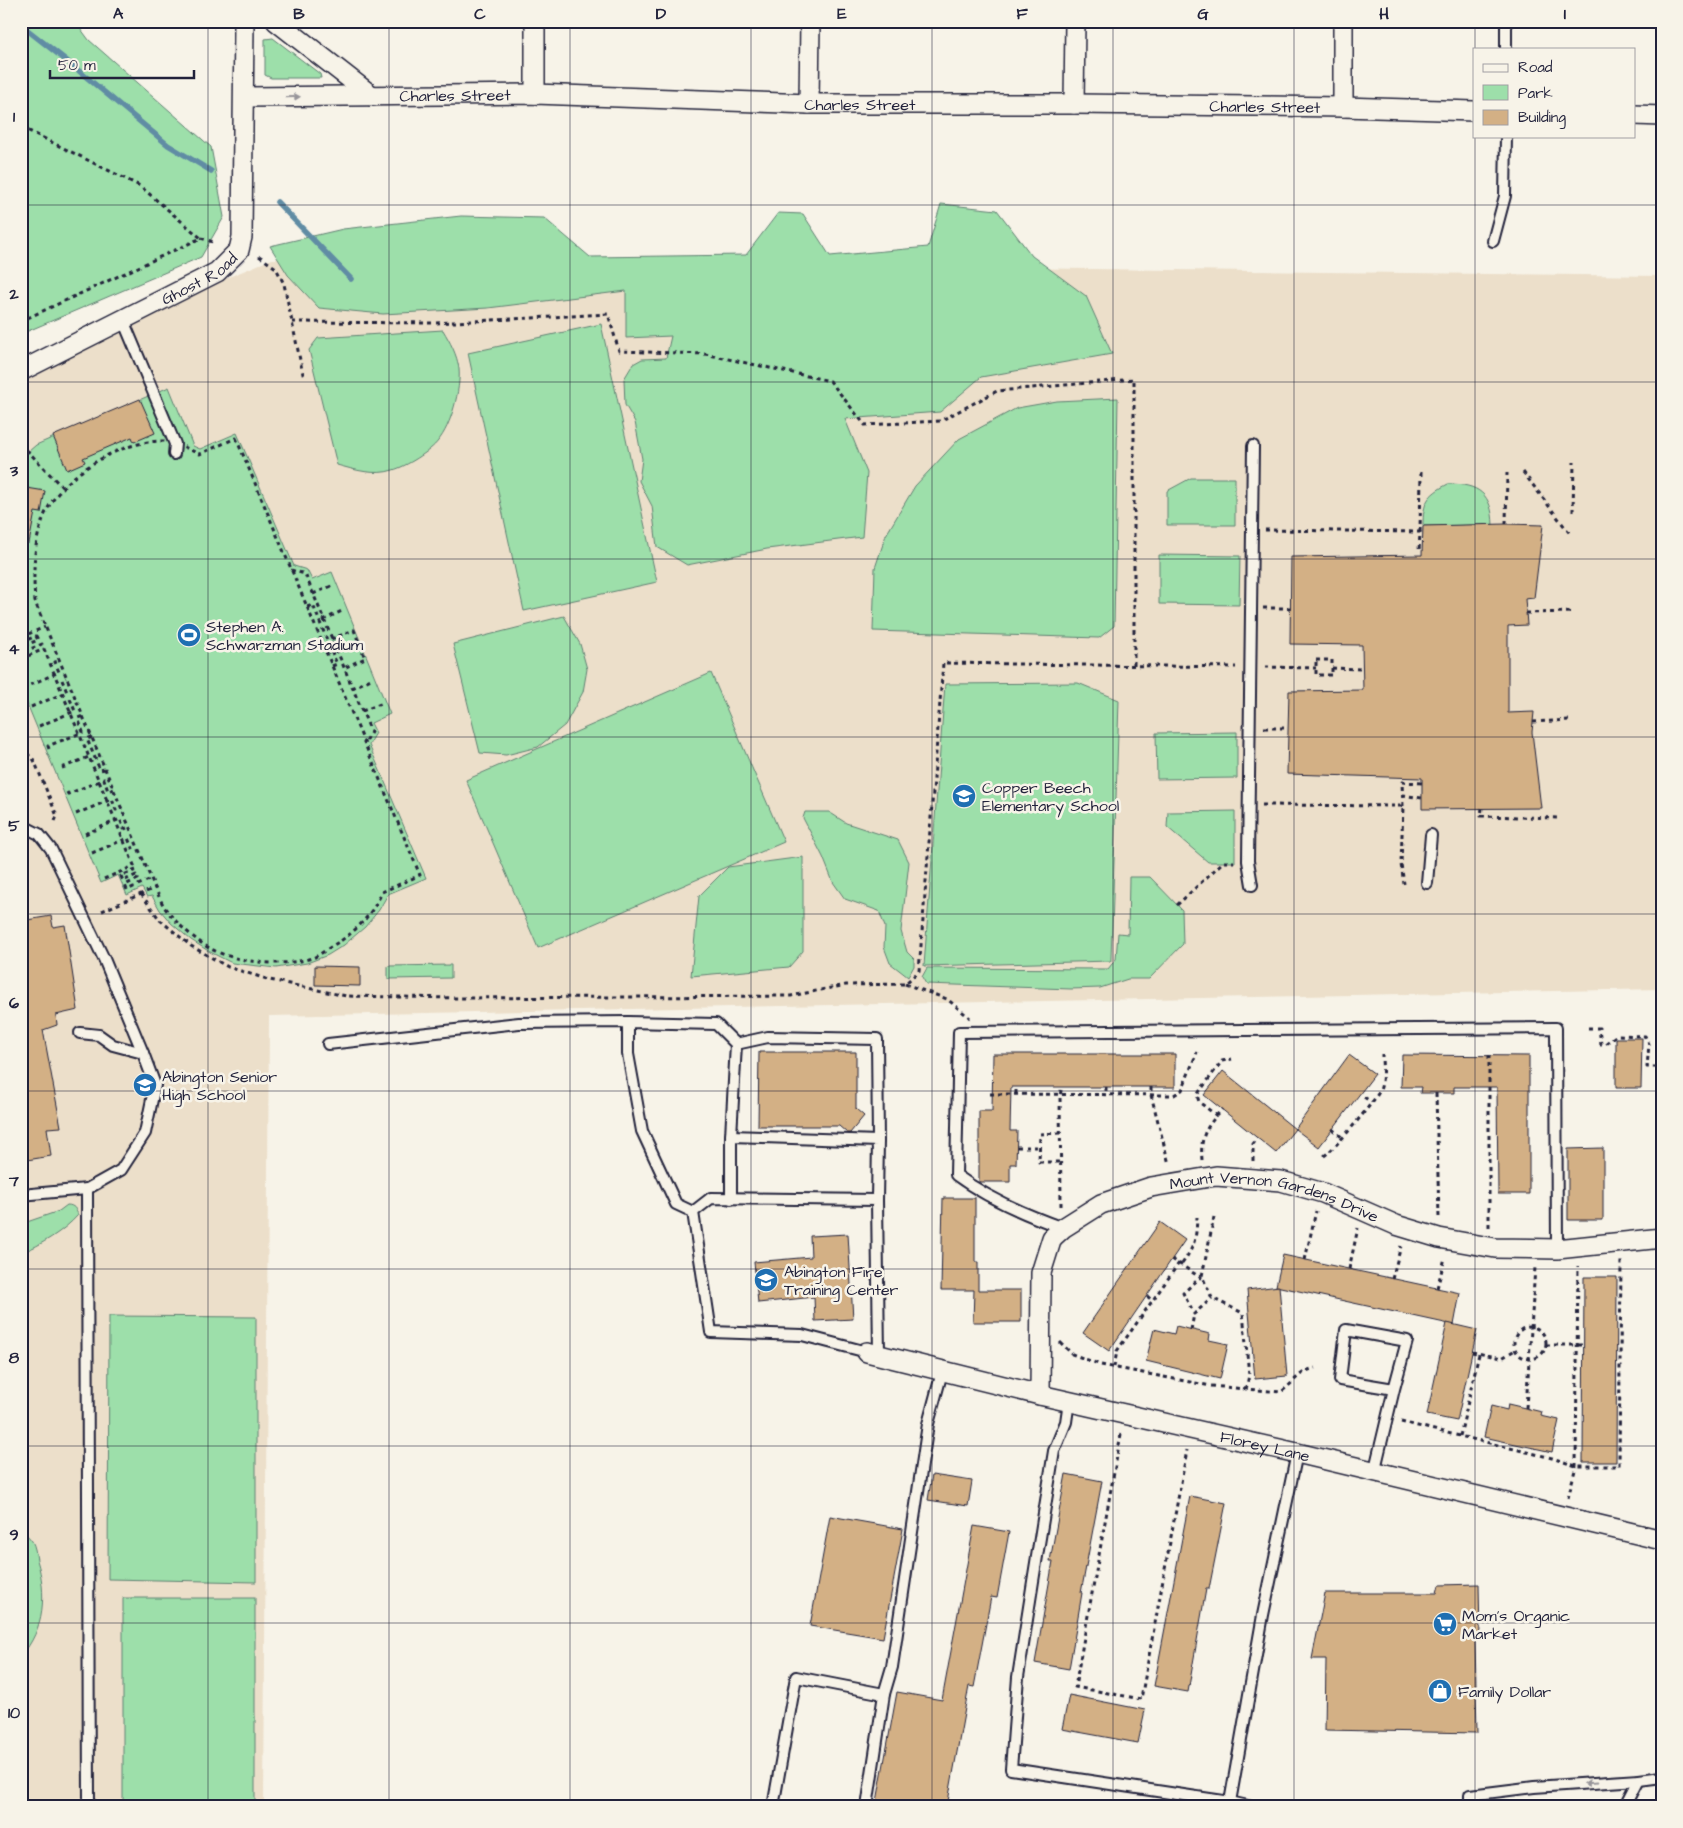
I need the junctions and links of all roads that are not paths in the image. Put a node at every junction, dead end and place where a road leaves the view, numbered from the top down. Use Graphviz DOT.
graph roads {
  1 [pos="244,21"];
  2 [pos="276,21"];
  3 [pos="535,21"];
  4 [pos="810,21"];
  5 [pos="1075,21"];
  6 [pos="1343,21"];
  7 [pos="1506,21"];
  8 [pos="1506,48"];
  9 [pos="535,94"];
  10 [pos="372,96"];
  11 [pos="244,97"];
  12 [pos="809,104"];
  13 [pos="1074,104"];
  14 [pos="1343,107"];
  15 [pos="1473,111"];
  16 [pos="1636,115"];
  17 [pos="1662,116"];
  18 [pos="1506,138"];
  19 [pos="1494,241"];
  20 [pos="123,320"];
  21 [pos="21,371"];
  22 [pos="1253,446"];
  23 [pos="175,449"];
  24 [pos="21,825"];
  25 [pos="1431,835"];
  26 [pos="1427,884"];
  27 [pos="1252,885"];
  28 [pos="628,1022"];
  29 [pos="80,1033"];
  30 [pos="328,1044"];
  31 [pos="736,1044"];
  32 [pos="143,1053"];
  33 [pos="731,1136"];
  34 [pos="878,1141"];
  35 [pos="86,1189"];
  36 [pos="21,1195"];
  37 [pos="731,1199"];
  38 [pos="877,1200"];
  39 [pos="693,1212"];
  40 [pos="1063,1228"];
  41 [pos="1662,1238"];
  42 [pos="1557,1249"];
  43 [pos="873,1354"];
  44 [pos="942,1372"];
  45 [pos="1394,1389"];
  46 [pos="1040,1395"];
  47 [pos="1069,1401"];
  48 [pos="1297,1453"];
  49 [pos="1374,1472"];
  50 [pos="1662,1540"];
  51 [pos="884,1694"];
  52 [pos="1662,1777"];
  53 [pos="1639,1780"];
  54 [pos="1230,1802"];
  55 [pos="89,1807"];
  56 [pos="772,1807"];
  57 [pos="867,1807"];
  58 [pos="1252,1807"];
  59 [pos="1470,1807"];
  60 [pos="1625,1807"];
  1 -- 11 [label="street, Ghost Road"];
  2 -- 10 [label="street"];
  3 -- 9 [label="street"];
  4 -- 12 [label="street"];
  5 -- 13 [label="street"];
  6 -- 14 [label="street"];
  7 -- 8 [label="lane"];
  9 -- 10 [label="street, Charles Street"];
  9 -- 12 [label="street, Charles Street"];
  11 -- 10 [label="street, Charles Street, one-way"];
  11 -- 20 [label="street, Ghost Road"];
  12 -- 13 [label="street, Charles Street"];
  13 -- 14 [label="street, Charles Street"];
  14 -- 15 [label="street, Charles Street"];
  16 -- 17 [label="street"];
  18 -- 19 [label="lane"];
  20 -- 21 [label="street, Ghost Road"];
  20 -- 23 [label="lane"];
  22 -- 27 [label="lane"];
  24 -- 32 [label="lane"];
  25 -- 26 [label="lane"];
  28 -- 30 [label="lane"];
  28 -- 31 [label="lane"];
  28 -- 39 [label="lane"];
  29 -- 32 [label="lane"];
  31 -- 33 [label="lane"];
  31 -- 34 [label="lane"];
  32 -- 35 [label="lane"];
  33 -- 34 [label="lane"];
  33 -- 37 [label="lane"];
  34 -- 38 [label="lane"];
  35 -- 36 [label="lane"];
  35 -- 55 [label="lane"];
  37 -- 38 [label="lane"];
  37 -- 39 [label="lane"];
  38 -- 43 [label="lane"];
  39 -- 43 [label="lane"];
  40 -- 42 [label="street, Mount Vernon Gardens Drive"];
  40 -- 42 [label="lane"];
  40 -- 46 [label="street, Mount Vernon Gardens Drive"];
  41 -- 42 [label="street, Mount Vernon Gardens Drive"];
  43 -- 44 [label="street, Florey Lane"];
  44 -- 46 [label="street, Florey Lane"];
  44 -- 51 [label="lane"];
  45 -- 45 [label="lane"];
  45 -- 49 [label="lane"];
  46 -- 47 [label="street, Florey Lane"];
  47 -- 48 [label="street, Florey Lane"];
  47 -- 54 [label="lane"];
  48 -- 49 [label="street, Florey Lane"];
  48 -- 54 [label="lane"];
  49 -- 50 [label="street, Florey Lane"];
  51 -- 56 [label="lane"];
  51 -- 57 [label="lane"];
  52 -- 53 [label="lane"];
  53 -- 59 [label="lane, one-way"];
  53 -- 60 [label="lane"];
  54 -- 58 [label="lane"];
}
